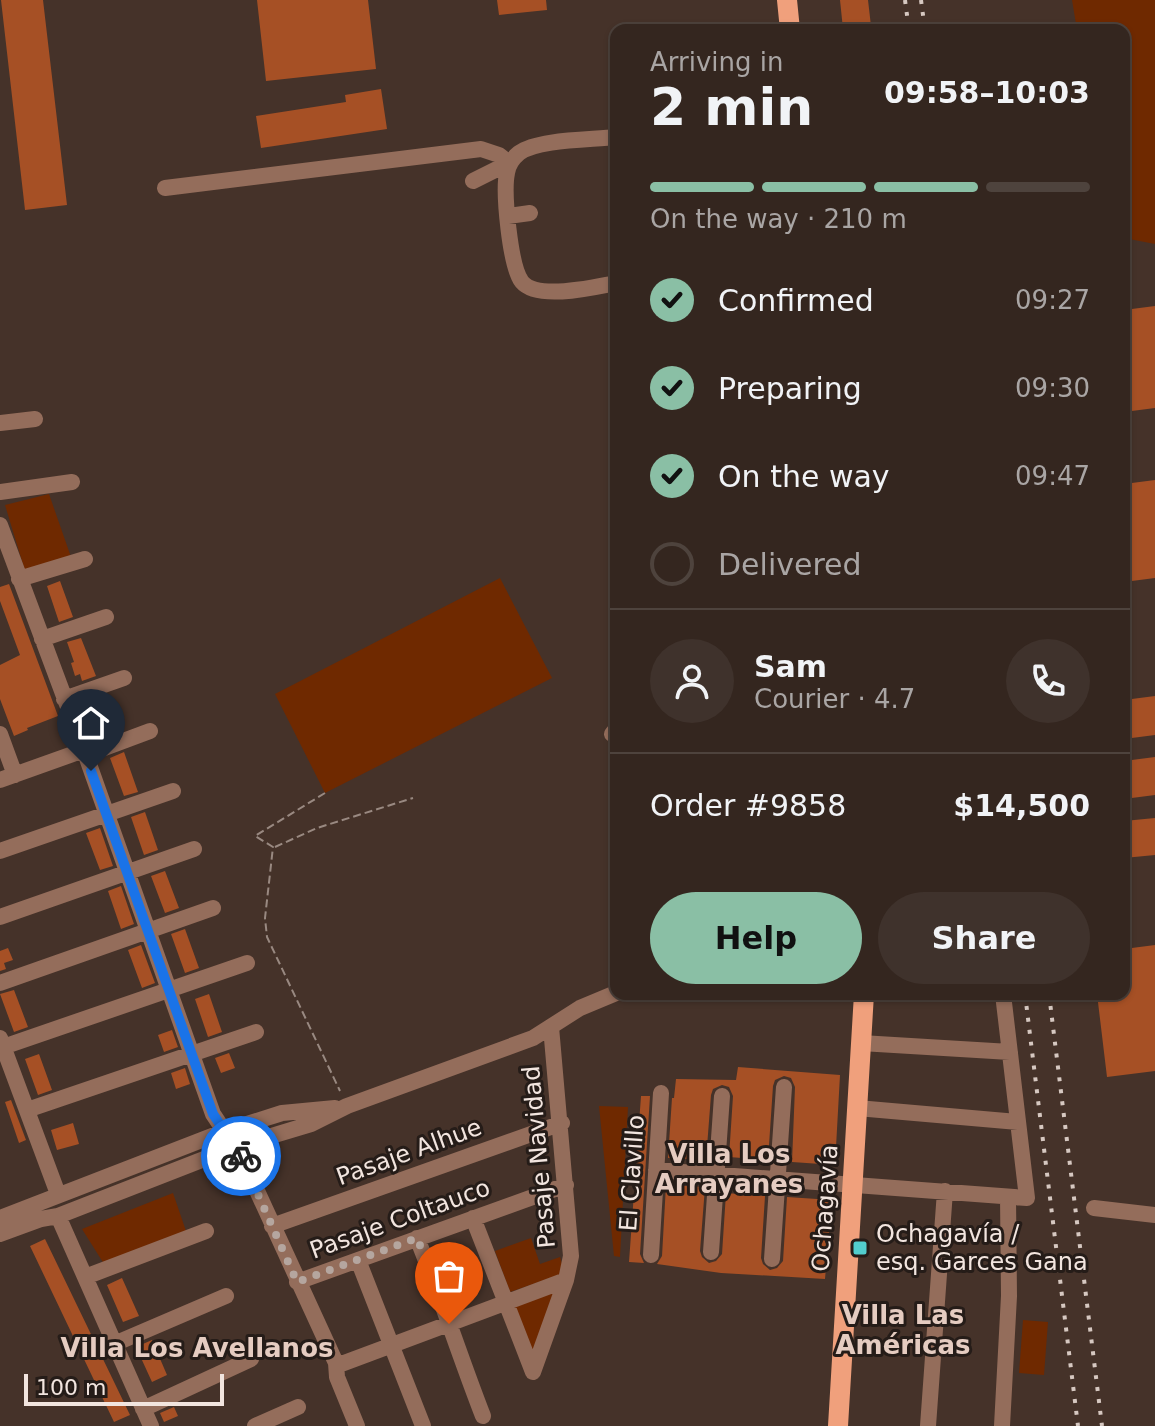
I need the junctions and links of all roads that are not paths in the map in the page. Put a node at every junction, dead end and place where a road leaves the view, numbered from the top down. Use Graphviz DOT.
graph roads {
  1 [pos="787,0"];
  2 [pos="789,24"];
  3 [pos="610,138"];
  4 [pos="509,163"];
  5 [pos="473,181"];
  6 [pos="165,188"];
  7 [pos="530,213"];
  8 [pos="508,216"];
  9 [pos="610,284"];
  10 [pos="35,419"];
  11 [pos="0,423"];
  12 [pos="72,482"];
  13 [pos="0,492"];
  14 [pos="0,525"];
  15 [pos="85,559"];
  16 [pos="19,579"];
  17 [pos="106,617"];
  18 [pos="42,639"];
  19 [pos="124,678"];
  20 [pos="64,699"];
  21 [pos="150,731"];
  22 [pos="0,734"];
  23 [pos="84,750"];
  24 [pos="8,777"];
  25 [pos="173,791"];
  26 [pos="106,814"];
  27 [pos="194,849"];
  28 [pos="0,851"];
  29 [pos="127,872"];
  30 [pos="213,908"];
  31 [pos="0,917"];
  32 [pos="148,931"];
  33 [pos="247,963"];
  34 [pos="0,983"];
  35 [pos="169,990"];
  36 [pos="610,996"];
  37 [pos="864,1000"];
  38 [pos="1004,1000"];
  39 [pos="551,1027"];
  40 [pos="256,1032"];
  41 [pos="2,1042"];
  42 [pos="861,1043"];
  43 [pos="1010,1052"];
  44 [pos="191,1054"];
  45 [pos="784,1087"];
  46 [pos="661,1093"];
  47 [pos="722,1096"];
  48 [pos="347,1106"];
  49 [pos="857,1108"];
  50 [pos="27,1110"];
  51 [pos="1018,1122"];
  52 [pos="562,1123"];
  53 [pos="225,1131"];
  54 [pos="235,1147"];
  55 [pos="656,1170"];
  56 [pos="717,1174"];
  57 [pos="777,1178"];
  58 [pos="852,1184"];
  59 [pos="566,1185"];
  60 [pos="945,1191"];
  61 [pos="60,1193"];
  62 [pos="1008,1197"];
  63 [pos="1094,1208"];
  64 [pos="64,1214"];
  65 [pos="1155,1215"];
  66 [pos="0,1218"];
  67 [pos="473,1218"];
  68 [pos="272,1226"];
  69 [pos="206,1231"];
  70 [pos="0,1234"];
  71 [pos="417,1238"];
  72 [pos="711,1252"];
  73 [pos="651,1255"];
  74 [pos="772,1259"];
  75 [pos="358,1260"];
  76 [pos="85,1277"];
  77 [pos="566,1280"];
  78 [pos="297,1282"];
  79 [pos="226,1296"];
  80 [pos="506,1303"];
  81 [pos="449,1324"];
  82 [pos="114,1344"];
  83 [pos="392,1345"];
  84 [pos="251,1359"];
  85 [pos="336,1363"];
  86 [pos="298,1407"];
  87 [pos="143,1409"];
  88 [pos="483,1416"];
  89 [pos="151,1426"];
  90 [pos="255,1426"];
  91 [pos="357,1426"];
  92 [pos="423,1426"];
  93 [pos="838,1426"];
  94 [pos="928,1426"];
  95 [pos="1002,1426"];
  1 -- 2 [label="main road"];
  3 -- 4 [label="street"];
  4 -- 5 [label="street"];
  4 -- 6 [label="street"];
  4 -- 8 [label="street"];
  7 -- 8 [label="street"];
  8 -- 9 [label="street"];
  10 -- 11 [label="street"];
  12 -- 13 [label="street"];
  14 -- 16 [label="street"];
  15 -- 16 [label="street"];
  16 -- 18 [label="street"];
  17 -- 18 [label="street"];
  18 -- 20 [label="street"];
  19 -- 20 [label="street"];
  20 -- 23 [label="street"];
  21 -- 23 [label="street"];
  22 -- 24 [label="street"];
  23 -- 24 [label="street"];
  23 -- 26 [label="street"];
  25 -- 26 [label="street"];
  26 -- 28 [label="street"];
  26 -- 29 [label="street"];
  27 -- 29 [label="street"];
  29 -- 31 [label="street"];
  29 -- 32 [label="street"];
  30 -- 32 [label="street"];
  32 -- 34 [label="street"];
  32 -- 35 [label="street"];
  33 -- 35 [label="street"];
  35 -- 41 [label="street"];
  35 -- 44 [label="street"];
  36 -- 39 [label="street"];
  37 -- 42 [label="main road, Ochagavía"];
  38 -- 43 [label="street"];
  39 -- 48 [label="street"];
  39 -- 52 [label="street, Pasaje Navidad"];
  40 -- 44 [label="street"];
  41 -- 50 [label="street"];
  42 -- 43 [label="street"];
  42 -- 49 [label="main road, Ochagavía"];
  43 -- 51 [label="street"];
  44 -- 50 [label="street"];
  44 -- 53 [label="street"];
  45 -- 57 [label="street"];
  46 -- 55 [label="street, El Clavillo"];
  47 -- 56 [label="street"];
  48 -- 53 [label="street"];
  48 -- 54 [label="street"];
  49 -- 51 [label="street"];
  49 -- 58 [label="main road, Ochagavía"];
  50 -- 61 [label="street"];
  51 -- 62 [label="street"];
  52 -- 59 [label="street, Pasaje Navidad"];
  52 -- 68 [label="street, Pasaje Alhue"];
  53 -- 54 [label="street"];
  53 -- 61 [label="street"];
  54 -- 64 [label="street"];
  54 -- 68 [label="street"];
  55 -- 56 [label="street"];
  55 -- 73 [label="street, El Clavillo"];
  56 -- 57 [label="street"];
  56 -- 72 [label="street"];
  57 -- 58 [label="street"];
  57 -- 74 [label="street"];
  58 -- 60 [label="street"];
  58 -- 93 [label="main road, Ochagavía"];
  59 -- 67 [label="street, Pasaje Coltauco"];
  59 -- 77 [label="street, Pasaje Navidad"];
  60 -- 62 [label="street"];
  60 -- 94 [label="street"];
  61 -- 64 [label="street"];
  61 -- 66 [label="street"];
  62 -- 95 [label="street"];
  63 -- 65 [label="street"];
  64 -- 70 [label="street"];
  64 -- 76 [label="street"];
  67 -- 71 [label="street, Pasaje Coltauco"];
  67 -- 80 [label="street"];
  68 -- 78 [label="street"];
  69 -- 76 [label="street"];
  71 -- 75 [label="street, Pasaje Coltauco"];
  71 -- 81 [label="street"];
  75 -- 78 [label="street, Pasaje Coltauco"];
  75 -- 83 [label="street"];
  76 -- 82 [label="street"];
  77 -- 80 [label="street"];
  77 -- 80 [label="street, Pasaje Navidad"];
  78 -- 85 [label="street"];
  79 -- 82 [label="street"];
  80 -- 81 [label="street"];
  81 -- 83 [label="street"];
  81 -- 88 [label="street"];
  82 -- 87 [label="street"];
  83 -- 85 [label="street"];
  83 -- 92 [label="street"];
  84 -- 87 [label="street"];
  85 -- 91 [label="street"];
  86 -- 90 [label="street"];
  87 -- 89 [label="street"];
}
